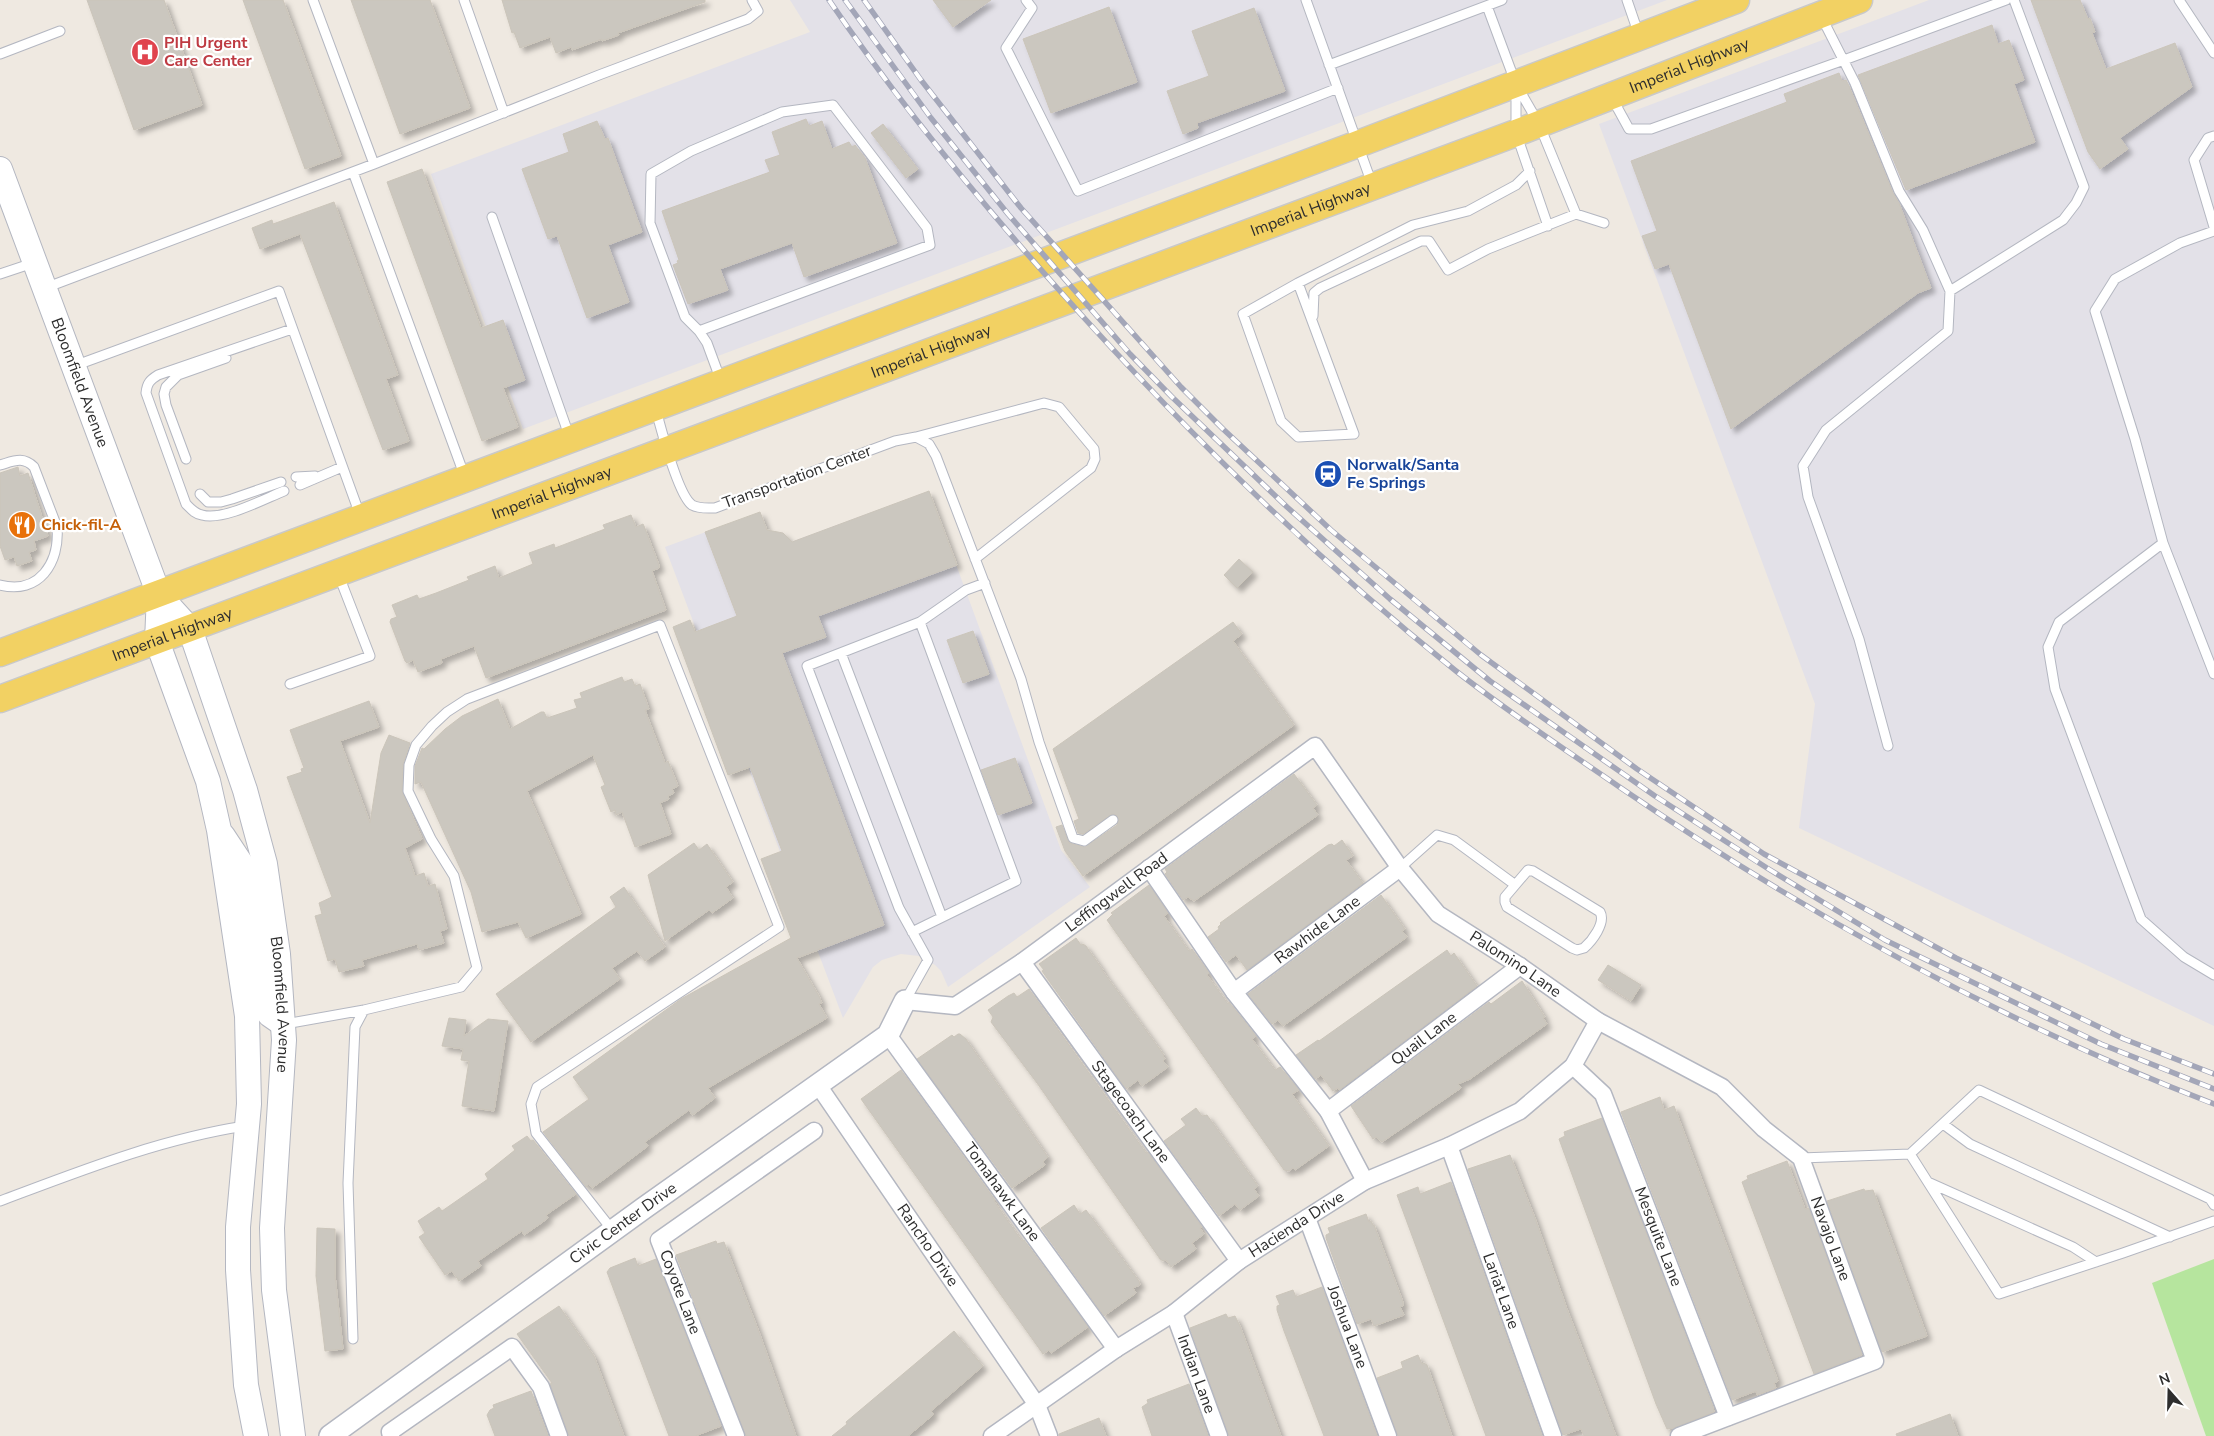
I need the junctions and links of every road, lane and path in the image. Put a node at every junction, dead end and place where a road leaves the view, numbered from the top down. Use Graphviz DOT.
graph roads {
  1 [pos="313,0"];
  2 [pos="464,0"];
  3 [pos="752,0"];
  4 [pos="1026,0"];
  5 [pos="1306,0"];
  6 [pos="1502,0"];
  7 [pos="1627,0"];
  8 [pos="1736,0"];
  9 [pos="1859,0"];
  10 [pos="2006,0"];
  11 [pos="2014,0"];
  12 [pos="2179,0"];
  13 [pos="1487,6"];
  14 [pos="1820,15"];
  15 [pos="60,31"];
  16 [pos="1640,37"];
  17 [pos="2214,53"];
  18 [pos="0,54"];
  19 [pos="1844,60"];
  20 [pos="1329,65"];
  21 [pos="1516,84"];
  22 [pos="1338,88"];
  23 [pos="1611,96"];
  24 [pos="504,112"];
  25 [pos="1528,129"];
  26 [pos="2214,136"];
  27 [pos="1358,144"];
  28 [pos="374,164"];
  29 [pos="0,169"];
  30 [pos="352,172"];
  31 [pos="1530,172"];
  32 [pos="1373,186"];
  33 [pos="1576,214"];
  34 [pos="492,217"];
  35 [pos="1604,223"];
  36 [pos="1548,226"];
  37 [pos="2214,227"];
  38 [pos="2214,231"];
  39 [pos="35,262"];
  40 [pos="0,274"];
  41 [pos="1298,283"];
  42 [pos="44,288"];
  43 [pos="1950,291"];
  44 [pos="1314,328"];
  45 [pos="292,329"];
  46 [pos="699,331"];
  47 [pos="264,340"];
  48 [pos="74,366"];
  49 [pos="722,383"];
  50 [pos="655,408"];
  51 [pos="916,437"];
  52 [pos="571,440"];
  53 [pos="668,450"];
  54 [pos="186,458"];
  55 [pos="0,466"];
  56 [pos="342,467"];
  57 [pos="466,479"];
  58 [pos="298,481"];
  59 [pos="200,494"];
  60 [pos="361,518"];
  61 [pos="2163,544"];
  62 [pos="975,559"];
  63 [pos="338,573"];
  64 [pos="985,583"];
  65 [pos="0,584"];
  66 [pos="159,594"];
  67 [pos="920,622"];
  68 [pos="190,629"];
  69 [pos="157,641"];
  70 [pos="0,653"];
  71 [pos="841,653"];
  72 [pos="2214,674"];
  73 [pos="290,684"];
  74 [pos="0,699"];
  75 [pos="1315,746"];
  76 [pos="1888,746"];
  77 [pos="1113,820"];
  78 [pos="219,830"];
  79 [pos="1149,868"];
  80 [pos="1400,868"];
  81 [pos="1514,884"];
  82 [pos="942,917"];
  83 [pos="912,932"];
  84 [pos="1022,962"];
  85 [pos="1520,966"];
  86 [pos="2214,975"];
  87 [pos="1234,992"];
  88 [pos="905,1001"];
  89 [pos="364,1010"];
  90 [pos="1598,1021"];
  91 [pos="282,1024"];
  92 [pos="888,1035"];
  93 [pos="1573,1066"];
  94 [pos="818,1085"];
  95 [pos="1328,1112"];
  96 [pos="1942,1124"];
  97 [pos="247,1126"];
  98 [pos="279,1130"];
  99 [pos="814,1131"];
  100 [pos="1448,1146"];
  101 [pos="1910,1154"];
  102 [pos="1801,1158"];
  103 [pos="1365,1181"];
  104 [pos="1928,1182"];
  105 [pos="0,1201"];
  106 [pos="2214,1205"];
  107 [pos="1307,1218"];
  108 [pos="2214,1220"];
  109 [pos="613,1231"];
  110 [pos="2170,1236"];
  111 [pos="1239,1261"];
  112 [pos="2096,1262"];
  113 [pos="1174,1313"];
  114 [pos="353,1339"];
  115 [pos="1116,1349"];
  116 [pos="1037,1405"];
  117 [pos="1728,1418"];
  118 [pos="390,1434"];
  119 [pos="256,1436"];
  120 [pos="293,1436"];
  121 [pos="330,1436"];
  122 [pos="559,1436"];
  123 [pos="736,1436"];
  124 [pos="992,1436"];
  125 [pos="1049,1436"];
  126 [pos="1219,1436"];
  127 [pos="1388,1436"];
  128 [pos="1554,1436"];
  129 [pos="1679,1436"];
  1 -- 28 [label="lane"];
  2 -- 24 [label="lane"];
  3 -- 24 [label="lane"];
  4 -- 22 [label="lane"];
  5 -- 20 [label="lane"];
  6 -- 13 [label="lane"];
  7 -- 16 [label="lane"];
  8 -- 16 [label="main road"];
  9 -- 14 [label="main road, Imperial Highway"];
  10 -- 19 [label="lane"];
  11 -- 43 [label="lane"];
  12 -- 17 [label="lane"];
  13 -- 20 [label="lane"];
  13 -- 21 [label="lane"];
  14 -- 19 [label="lane"];
  14 -- 23 [label="main road, Imperial Highway"];
  15 -- 18 [label="lane"];
  16 -- 21 [label="main road"];
  19 -- 23 [label="lane"];
  19 -- 43 [label="lane"];
  20 -- 22 [label="lane"];
  21 -- 25 [label="lane"];
  21 -- 25 [label="lane"];
  21 -- 27 [label="main road"];
  22 -- 27 [label="lane"];
  23 -- 25 [label="main road, Imperial Highway"];
  24 -- 28 [label="lane"];
  25 -- 31 [label="lane"];
  25 -- 32 [label="main road, Imperial Highway"];
  25 -- 33 [label="lane"];
  26 -- 37 [label="lane"];
  27 -- 32 [label="lane"];
  27 -- 49 [label="main road"];
  28 -- 30 [label="lane"];
  29 -- 39 [label="main road, Bloomfield Avenue"];
  30 -- 42 [label="lane"];
  30 -- 57 [label="lane"];
  31 -- 36 [label="lane"];
  31 -- 41 [label="lane"];
  32 -- 53 [label="main road, Imperial Highway"];
  33 -- 35 [label="lane"];
  33 -- 36 [label="lane"];
  34 -- 52 [label="lane"];
  36 -- 44 [label="lane"];
  38 -- 61 [label="lane"];
  39 -- 40 [label="lane"];
  39 -- 42 [label="main road, Bloomfield Avenue"];
  41 -- 44 [label="lane"];
  41 -- 44 [label="lane"];
  42 -- 48 [label="main road, Bloomfield Avenue"];
  43 -- 76 [label="lane"];
  45 -- 47 [label="lane"];
  45 -- 48 [label="lane"];
  45 -- 56 [label="lane"];
  46 -- 46 [label="lane"];
  46 -- 49 [label="lane"];
  47 -- 54 [label="lane"];
  47 -- 59 [label="lane"];
  48 -- 66 [label="main road, Bloomfield Avenue"];
  49 -- 50 [label="main road"];
  50 -- 52 [label="main road"];
  50 -- 53 [label="lane, Transportation Center"];
  51 -- 53 [label="lane, Transportation Center"];
  51 -- 62 [label="lane"];
  51 -- 62 [label="lane, Transportation Center"];
  52 -- 57 [label="main road"];
  53 -- 63 [label="main road, Imperial Highway"];
  55 -- 65 [label="lane"];
  56 -- 58 [label="lane"];
  56 -- 60 [label="lane"];
  57 -- 60 [label="main road"];
  60 -- 66 [label="main road"];
  61 -- 72 [label="lane"];
  61 -- 86 [label="lane"];
  62 -- 64 [label="lane"];
  63 -- 68 [label="main road, Imperial Highway"];
  63 -- 73 [label="lane"];
  64 -- 67 [label="lane"];
  64 -- 77 [label="lane"];
  66 -- 68 [label="main road, Bloomfield Avenue"];
  66 -- 69 [label="main road, Bloomfield Avenue"];
  66 -- 70 [label="main road"];
  67 -- 71 [label="lane"];
  67 -- 82 [label="lane"];
  68 -- 69 [label="main road, Imperial Highway"];
  68 -- 91 [label="main road, Bloomfield Avenue"];
  69 -- 74 [label="main road, Imperial Highway"];
  69 -- 78 [label="main road, Bloomfield Avenue"];
  71 -- 82 [label="lane"];
  71 -- 83 [label="lane"];
  75 -- 79 [label="street, Leffingwell Road"];
  75 -- 80 [label="street, Palomino Lane"];
  78 -- 91 [label="main road"];
  78 -- 97 [label="main road, Bloomfield Avenue"];
  79 -- 84 [label="street, Leffingwell Road"];
  79 -- 87 [label="street"];
  80 -- 81 [label="lane"];
  80 -- 85 [label="street, Palomino Lane"];
  80 -- 87 [label="street, Rawhide Lane"];
  81 -- 81 [label="lane"];
  82 -- 83 [label="lane"];
  83 -- 88 [label="lane"];
  84 -- 88 [label="street, Leffingwell Road"];
  84 -- 111 [label="street, Stagecoach Lane"];
  85 -- 90 [label="street, Palomino Lane"];
  85 -- 95 [label="street, Quail Lane"];
  87 -- 95 [label="street"];
  88 -- 92 [label="street, Civic Center Drive"];
  89 -- 91 [label="lane"];
  89 -- 109 [label="lane"];
  89 -- 114 [label="lane"];
  90 -- 93 [label="street, Hacienda Drive"];
  90 -- 102 [label="street, Palomino Lane"];
  91 -- 98 [label="main road, Bloomfield Avenue"];
  92 -- 94 [label="street, Civic Center Drive"];
  92 -- 115 [label="street, Tomahawk Lane"];
  93 -- 100 [label="street, Hacienda Drive"];
  93 -- 117 [label="street, Mesquite Lane"];
  94 -- 109 [label="street, Civic Center Drive"];
  94 -- 116 [label="street, Rancho Drive"];
  95 -- 103 [label="street"];
  96 -- 101 [label="lane"];
  96 -- 106 [label="lane"];
  96 -- 110 [label="lane"];
  97 -- 98 [label="main road"];
  97 -- 105 [label="lane"];
  97 -- 119 [label="main road, Bloomfield Avenue"];
  98 -- 120 [label="main road, Bloomfield Avenue"];
  99 -- 123 [label="street, Coyote Lane"];
  100 -- 103 [label="street, Hacienda Drive"];
  100 -- 128 [label="street, Lariat Lane"];
  101 -- 102 [label="lane"];
  101 -- 104 [label="lane"];
  102 -- 117 [label="street, Navajo Lane"];
  103 -- 107 [label="street, Hacienda Drive"];
  104 -- 112 [label="lane"];
  104 -- 112 [label="lane"];
  107 -- 111 [label="street, Hacienda Drive"];
  107 -- 127 [label="street, Joshua Lane"];
  108 -- 110 [label="lane"];
  109 -- 121 [label="street, Civic Center Drive"];
  110 -- 112 [label="lane"];
  111 -- 113 [label="street, Hacienda Drive"];
  113 -- 115 [label="street, Hacienda Drive"];
  113 -- 126 [label="street, Indian Lane"];
  115 -- 116 [label="street, Hacienda Drive"];
  116 -- 124 [label="street, Hacienda Drive"];
  116 -- 125 [label="street, Rancho Drive"];
  117 -- 129 [label="street"];
  118 -- 122 [label="street"];
}
